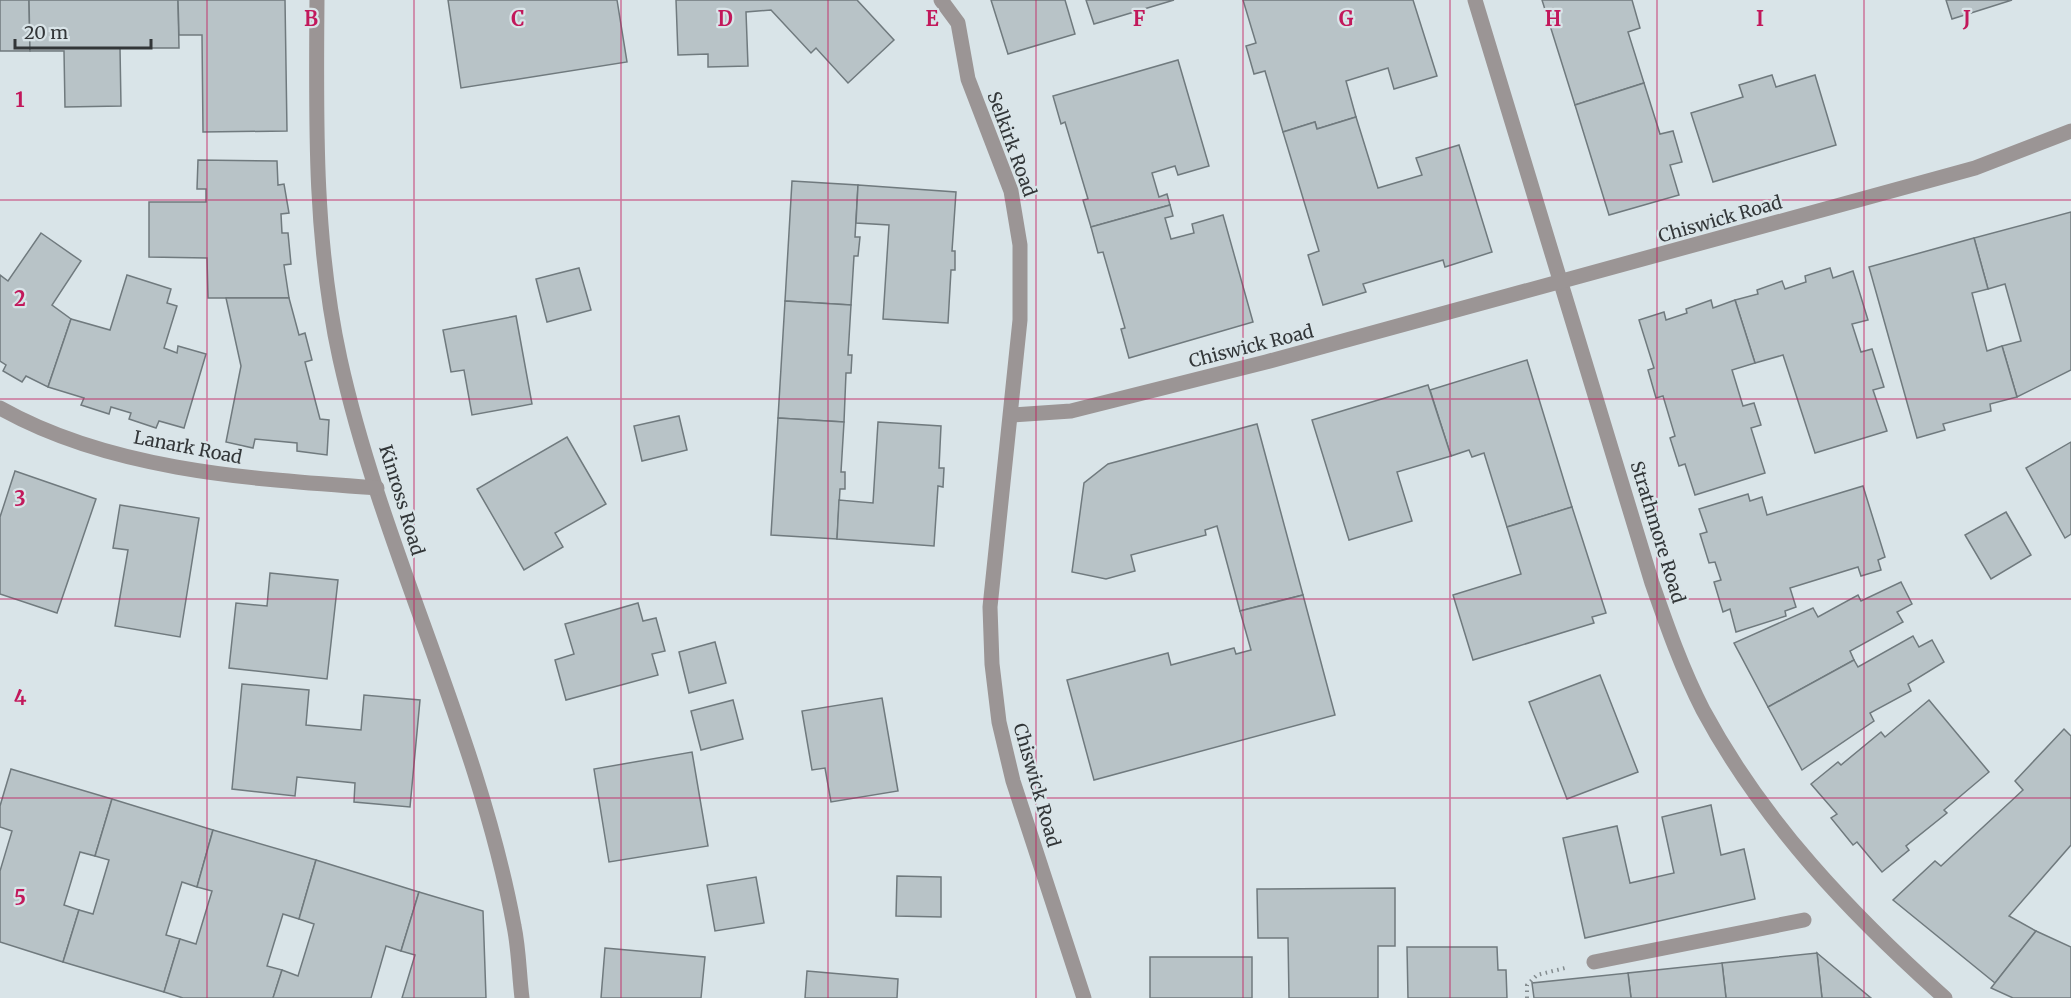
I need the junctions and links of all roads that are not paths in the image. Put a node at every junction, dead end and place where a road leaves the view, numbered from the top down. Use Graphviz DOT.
graph roads {
  1 [pos="317,0"];
  2 [pos="941,0"];
  3 [pos="1475,0"];
  4 [pos="2071,131"];
  5 [pos="1562,283"];
  6 [pos="0,408"];
  7 [pos="1011,415"];
  8 [pos="376,488"];
  9 [pos="1804,920"];
  10 [pos="1594,963"];
  11 [pos="522,998"];
  12 [pos="1084,998"];
  13 [pos="1945,998"];
  1 -- 8 [label="street, Kinross Road"];
  2 -- 7 [label="street, Selkirk Road"];
  3 -- 5 [label="street, Strathmore Road"];
  4 -- 5 [label="street, Chiswick Road"];
  5 -- 7 [label="street, Chiswick Road"];
  5 -- 13 [label="street, Strathmore Road"];
  6 -- 8 [label="street, Lanark Road"];
  7 -- 12 [label="street, Chiswick Road"];
  8 -- 11 [label="street, Kinross Road"];
  9 -- 10 [label="street"];
}
